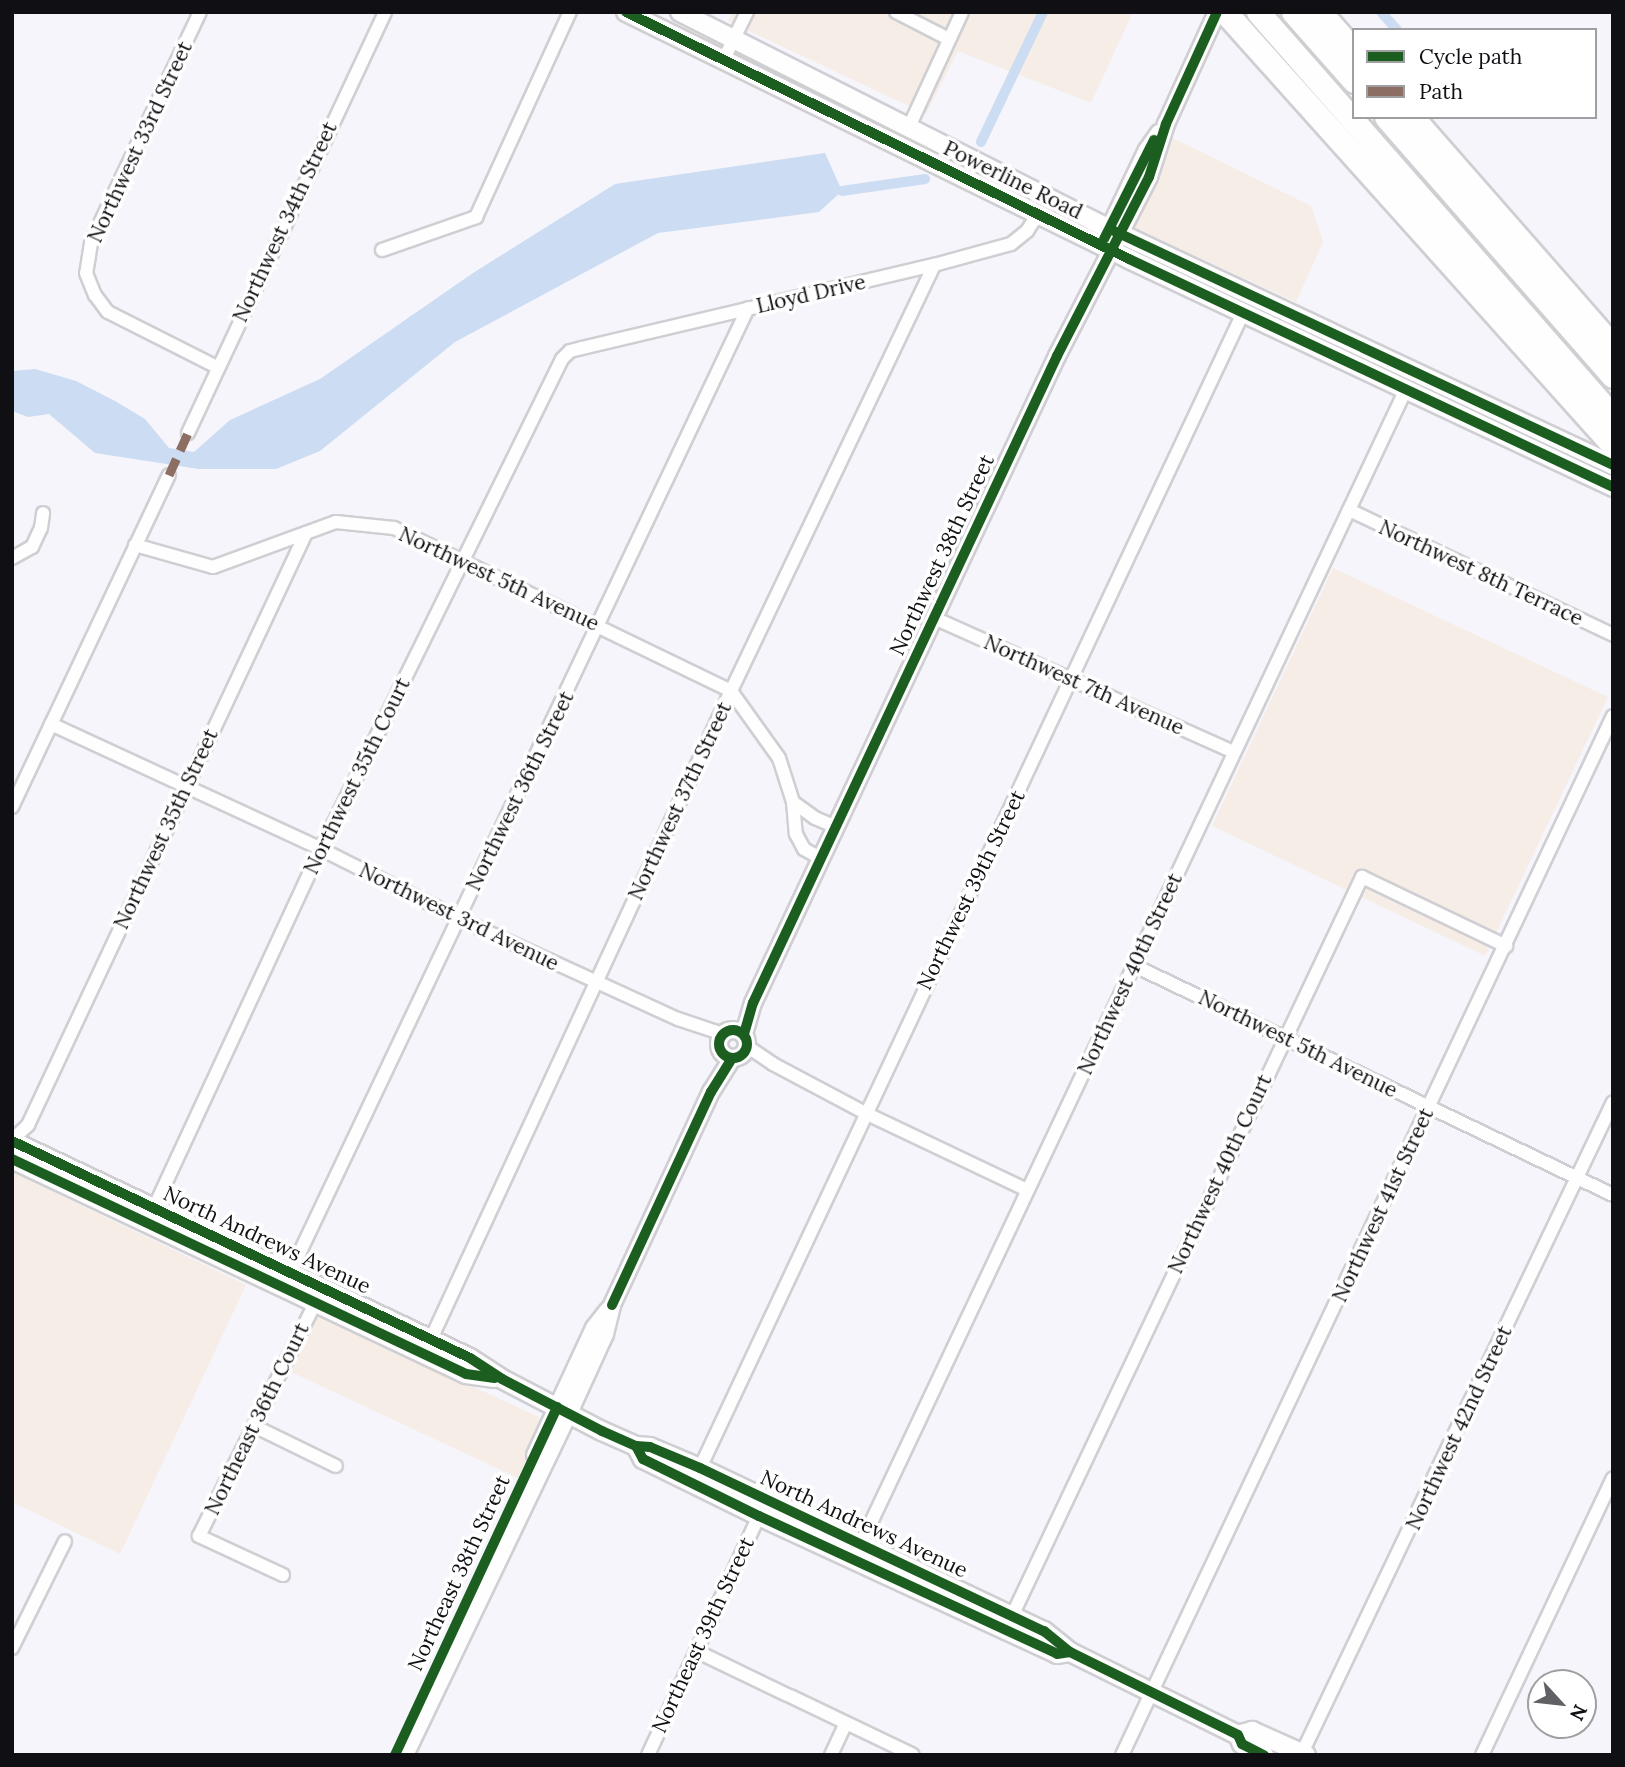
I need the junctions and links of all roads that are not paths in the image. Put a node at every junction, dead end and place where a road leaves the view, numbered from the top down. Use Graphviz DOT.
graph roads {
  1 [pos="200,12"];
  2 [pos="385,12"];
  3 [pos="570,12"];
  4 [pos="626,12"];
  5 [pos="680,12"];
  6 [pos="747,12"];
  7 [pos="896,12"];
  8 [pos="962,12"];
  9 [pos="1217,12"];
  10 [pos="1225,12"];
  11 [pos="1293,12"];
  12 [pos="1320,12"];
  13 [pos="1260,14"];
  14 [pos="734,39"];
  15 [pos="949,39"];
  16 [pos="1352,49"];
  17 [pos="723,61"];
  18 [pos="1352,79"];
  19 [pos="1387,119"];
  20 [pos="1414,119"];
  21 [pos="908,129"];
  22 [pos="1038,214"];
  23 [pos="1115,231"];
  24 [pos="1107,248"];
  25 [pos="382,250"];
  26 [pos="934,265"];
  27 [pos="748,308"];
  28 [pos="1243,313"];
  29 [pos="1613,347"];
  30 [pos="570,351"];
  31 [pos="1351,363"];
  32 [pos="1394,363"];
  33 [pos="217,367"];
  34 [pos="1613,376"];
  35 [pos="1406,389"];
  36 [pos="1456,392"];
  37 [pos="1613,417"];
  38 [pos="188,433"];
  39 [pos="1613,445"];
  40 [pos="1613,465"];
  41 [pos="169,475"];
  42 [pos="1613,487"];
  43 [pos="1349,510"];
  44 [pos="43,513"];
  45 [pos="306,533"];
  46 [pos="135,545"];
  47 [pos="12,558"];
  48 [pos="461,559"];
  49 [pos="934,618"];
  50 [pos="600,626"];
  51 [pos="1613,635"];
  52 [pos="1072,679"];
  53 [pos="732,691"];
  54 [pos="1613,716"];
  55 [pos="51,724"];
  56 [pos="1233,752"];
  57 [pos="185,788"];
  58 [pos="793,802"];
  59 [pos="12,807"];
  60 [pos="836,827"];
  61 [pos="321,849"];
  62 [pos="822,859"];
  63 [pos="458,919"];
  64 [pos="1506,946"];
  65 [pos="1135,966"];
  66 [pos="596,982"];
  67 [pos="1284,1038"];
  68 [pos="733,1044"];
  69 [pos="1613,1102"];
  70 [pos="1429,1107"];
  71 [pos="865,1113"];
  72 [pos="17,1150"];
  73 [pos="1577,1178"];
  74 [pos="1027,1190"];
  75 [pos="1613,1195"];
  76 [pos="154,1208"];
  77 [pos="290,1273"];
  78 [pos="269,1281"];
  79 [pos="342,1297"];
  80 [pos="315,1303"];
  81 [pos="431,1339"];
  82 [pos="502,1379"];
  83 [pos="563,1410"];
  84 [pos="254,1426"];
  85 [pos="636,1447"];
  86 [pos="336,1466"];
  87 [pos="700,1468"];
  88 [pos="1613,1478"];
  89 [pos="759,1516"];
  90 [pos="65,1541"];
  91 [pos="857,1552"];
  92 [pos="283,1575"];
  93 [pos="1012,1616"];
  94 [pos="12,1648"];
  95 [pos="696,1651"];
  96 [pos="1070,1651"];
  97 [pos="1152,1693"];
  98 [pos="846,1723"];
  99 [pos="1238,1735"];
  100 [pos="1304,1754"];
  101 [pos="395,1755"];
  102 [pos="405,1755"];
  103 [pos="648,1755"];
  104 [pos="831,1755"];
  105 [pos="913,1755"];
  106 [pos="1122,1755"];
  107 [pos="1264,1755"];
  108 [pos="1482,1755"];
  1 -- 33 [label="street, Northwest 33rd Street"];
  2 -- 33 [label="street, Northwest 34th Street"];
  3 -- 25 [label="street"];
  4 -- 17 [label="main road, Powerline Road"];
  5 -- 14 [label="main road, Powerline Road"];
  6 -- 14 [label="street"];
  7 -- 15 [label="street"];
  8 -- 15 [label="street"];
  9 -- 23 [label="street, Northwest 38th Street"];
  10 -- 39 [label="highway"];
  11 -- 18 [label="highway"];
  12 -- 16 [label="highway"];
  13 -- 37 [label="highway"];
  14 -- 17 [label="street"];
  14 -- 21 [label="main road, Powerline Road"];
  15 -- 21 [label="street"];
  17 -- 22 [label="main road, Powerline Road"];
  19 -- 34 [label="highway"];
  20 -- 29 [label="highway"];
  21 -- 23 [label="main road, Powerline Road"];
  22 -- 24 [label="main road, Powerline Road"];
  22 -- 26 [label="street, Lloyd Drive"];
  23 -- 24 [label="street, Northwest 38th Street"];
  23 -- 32 [label="main road, Powerline Road"];
  24 -- 28 [label="main road, Powerline Road"];
  24 -- 49 [label="street, Northwest 38th Street"];
  26 -- 27 [label="street, Lloyd Drive"];
  26 -- 53 [label="street, Northwest 37th Street"];
  27 -- 30 [label="street, Lloyd Drive"];
  27 -- 50 [label="street, Northwest 36th Street"];
  28 -- 31 [label="main road, Powerline Road"];
  28 -- 52 [label="street, Northwest 39th Street"];
  30 -- 48 [label="street, Northwest 35th Court"];
  31 -- 32 [label="main road"];
  31 -- 35 [label="main road, Powerline Road"];
  32 -- 36 [label="main road, Powerline Road"];
  33 -- 38 [label="street, Northwest 34th Street"];
  35 -- 36 [label="main road"];
  35 -- 42 [label="main road, Powerline Road"];
  35 -- 43 [label="street, Northwest 40th Street"];
  36 -- 40 [label="main road, Powerline Road"];
  41 -- 46 [label="street"];
  43 -- 51 [label="street, Northwest 8th Terrace"];
  43 -- 56 [label="street, Northwest 40th Street"];
  44 -- 47 [label="street"];
  45 -- 46 [label="street, Northwest 5th Avenue"];
  45 -- 48 [label="street, Northwest 5th Avenue"];
  45 -- 57 [label="street, Northwest 35th Street"];
  46 -- 55 [label="street"];
  48 -- 50 [label="street, Northwest 5th Avenue"];
  48 -- 61 [label="street, Northwest 35th Court"];
  49 -- 52 [label="street, Northwest 7th Avenue"];
  49 -- 60 [label="street, Northwest 38th Street"];
  50 -- 53 [label="street, Northwest 5th Avenue"];
  50 -- 63 [label="street, Northwest 36th Street"];
  52 -- 56 [label="street, Northwest 7th Avenue"];
  52 -- 71 [label="street, Northwest 39th Street"];
  53 -- 58 [label="street, Northwest 5th Avenue"];
  53 -- 66 [label="street, Northwest 37th Street"];
  54 -- 64 [label="street, Northwest 41st Street"];
  55 -- 57 [label="street, Northwest 3rd Avenue"];
  55 -- 59 [label="street"];
  56 -- 65 [label="street, Northwest 40th Street"];
  57 -- 61 [label="street, Northwest 3rd Avenue"];
  57 -- 72 [label="street, Northwest 35th Street"];
  58 -- 60 [label="street"];
  58 -- 62 [label="street, Northwest 5th Avenue"];
  60 -- 62 [label="street, Northwest 38th Street"];
  61 -- 63 [label="street, Northwest 3rd Avenue"];
  61 -- 76 [label="street, Northwest 35th Court"];
  62 -- 68 [label="street, Northwest 38th Street"];
  63 -- 66 [label="street, Northwest 3rd Avenue"];
  63 -- 77 [label="street, Northwest 36th Street"];
  64 -- 67 [label="street, Northwest 40th Court"];
  64 -- 70 [label="street, Northwest 41st Street"];
  65 -- 67 [label="street, Northwest 5th Avenue"];
  65 -- 74 [label="street, Northwest 40th Street"];
  66 -- 68 [label="street, Northwest 3rd Avenue"];
  66 -- 81 [label="street, Northwest 37th Street"];
  67 -- 70 [label="street, Northwest 5th Avenue"];
  67 -- 93 [label="street, Northwest 40th Court"];
  68 -- 71 [label="street, Northwest 3rd Avenue"];
  68 -- 83 [label="street, Northwest 38th Street"];
  69 -- 73 [label="street, Northwest 42nd Street"];
  70 -- 73 [label="street, Northwest 5th Avenue"];
  70 -- 97 [label="street, Northwest 41st Street"];
  71 -- 74 [label="street, Northwest 3rd Avenue"];
  71 -- 87 [label="street, Northwest 39th Street"];
  72 -- 76 [label="main road, North Andrews Avenue"];
  72 -- 78 [label="main road, North Andrews Avenue"];
  73 -- 75 [label="street, Northwest 5th Avenue"];
  73 -- 100 [label="street, Northwest 42nd Street"];
  74 -- 91 [label="street, Northwest 40th Street"];
  76 -- 77 [label="main road, North Andrews Avenue"];
  77 -- 78 [label="main road"];
  77 -- 79 [label="main road, North Andrews Avenue"];
  78 -- 80 [label="main road, North Andrews Avenue"];
  79 -- 80 [label="main road"];
  79 -- 81 [label="main road, North Andrews Avenue"];
  80 -- 82 [label="main road, North Andrews Avenue"];
  80 -- 84 [label="street, Northeast 36th Court"];
  81 -- 82 [label="main road, North Andrews Avenue"];
  82 -- 83 [label="main road, North Andrews Avenue"];
  83 -- 85 [label="main road, North Andrews Avenue"];
  83 -- 101 [label="street, Northeast 38th Street"];
  83 -- 102 [label="street, Northeast 38th Street"];
  84 -- 86 [label="street"];
  84 -- 92 [label="street, Northeast 36th Court"];
  85 -- 87 [label="main road, North Andrews Avenue"];
  85 -- 89 [label="main road, North Andrews Avenue"];
  87 -- 91 [label="main road, North Andrews Avenue"];
  88 -- 108 [label="street"];
  89 -- 91 [label="main road, North Andrews Avenue"];
  89 -- 95 [label="street, Northeast 39th Street"];
  90 -- 94 [label="street"];
  91 -- 93 [label="main road, North Andrews Avenue"];
  91 -- 96 [label="main road, North Andrews Avenue"];
  93 -- 96 [label="main road, North Andrews Avenue"];
  95 -- 98 [label="street"];
  95 -- 103 [label="street, Northeast 39th Street"];
  96 -- 97 [label="main road, North Andrews Avenue"];
  97 -- 99 [label="main road, North Andrews Avenue"];
  97 -- 106 [label="street, Northwest 41st Street"];
  98 -- 104 [label="street"];
  98 -- 105 [label="street"];
  99 -- 100 [label="main road, North Andrews Avenue"];
  99 -- 107 [label="main road, North Andrews Avenue"];
}
